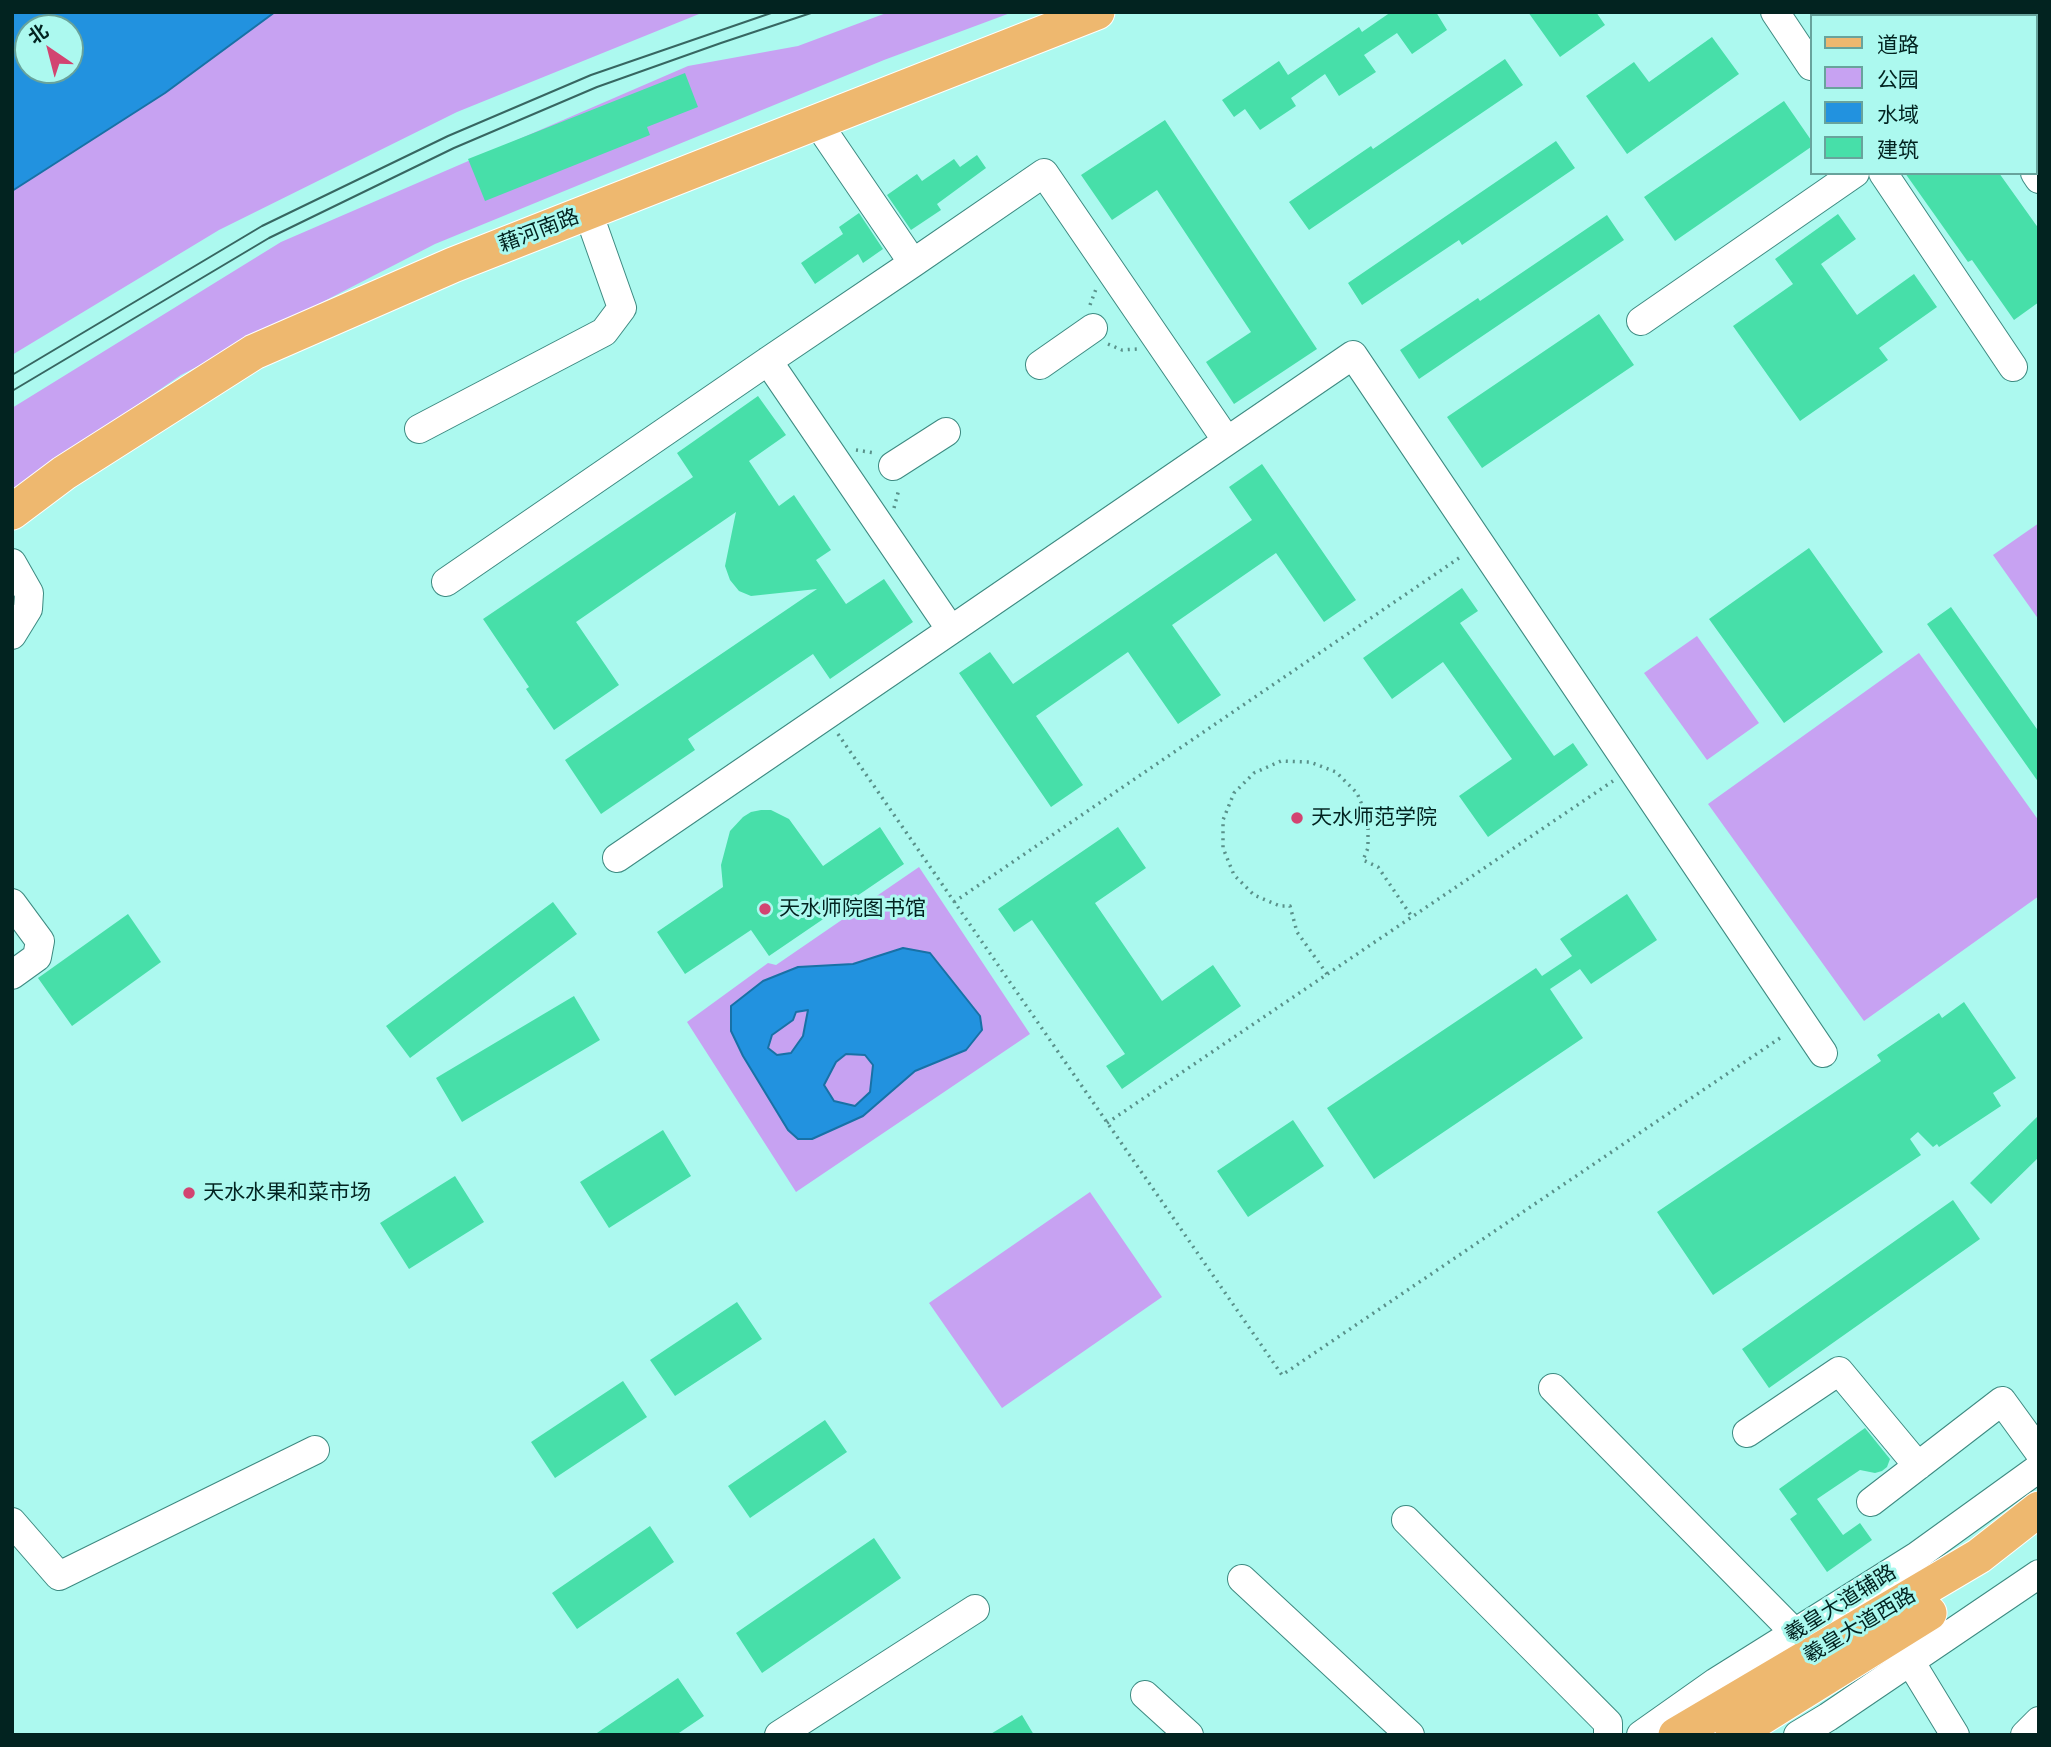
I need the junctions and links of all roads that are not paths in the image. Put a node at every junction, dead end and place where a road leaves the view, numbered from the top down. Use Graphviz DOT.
graph roads {
  1 [pos="1097,12"];
  2 [pos="1775,12"];
  3 [pos="1810,64"];
  4 [pos="817,122"];
  5 [pos="1852,175"];
  6 [pos="1884,175"];
  7 [pos="588,212"];
  8 [pos="913,263"];
  9 [pos="1640,321"];
  10 [pos="1093,328"];
  11 [pos="768,362"];
  12 [pos="1040,365"];
  13 [pos="2013,367"];
  14 [pos="419,429"];
  15 [pos="946,432"];
  16 [pos="1227,441"];
  17 [pos="893,466"];
  18 [pos="12,512"];
  19 [pos="12,563"];
  20 [pos="446,582"];
  21 [pos="951,630"];
  22 [pos="12,635"];
  23 [pos="617,858"];
  24 [pos="12,903"];
  25 [pos="12,975"];
  26 [pos="1823,1053"];
  27 [pos="1553,1388"];
  28 [pos="1747,1433"];
  29 [pos="315,1450"];
  30 [pos="2039,1452"];
  31 [pos="1918,1466"];
  32 [pos="2039,1468"];
  33 [pos="1871,1502"];
  34 [pos="2039,1509"];
  35 [pos="1406,1520"];
  36 [pos="12,1522"];
  37 [pos="2039,1536"];
  38 [pos="2039,1574"];
  39 [pos="1242,1579"];
  40 [pos="975,1609"];
  41 [pos="1795,1633"];
  42 [pos="1910,1661"];
  43 [pos="1146,1695"];
  44 [pos="2039,1721"];
  45 [pos="779,1735"];
  46 [pos="1189,1735"];
  47 [pos="1410,1735"];
  48 [pos="1608,1735"];
  49 [pos="1641,1735"];
  50 [pos="1676,1735"];
  51 [pos="1733,1735"];
  52 [pos="1798,1735"];
  53 [pos="1955,1735"];
  54 [pos="2025,1735"];
  1 -- 4 [label="main road, 藉河南路"];
  2 -- 3 [label="street"];
  4 -- 7 [label="main road, 藉河南路"];
  4 -- 8 [label="street"];
  5 -- 9 [label="street"];
  6 -- 13 [label="street"];
  7 -- 14 [label="street"];
  7 -- 18 [label="main road, 藉河南路"];
  8 -- 11 [label="street"];
  8 -- 16 [label="street"];
  10 -- 12 [label="street"];
  11 -- 20 [label="street"];
  11 -- 21 [label="street"];
  15 -- 17 [label="street"];
  16 -- 21 [label="street"];
  16 -- 26 [label="street"];
  19 -- 22 [label="street"];
  21 -- 23 [label="street"];
  24 -- 25 [label="street"];
  27 -- 41 [label="street"];
  28 -- 31 [label="street"];
  29 -- 36 [label="street"];
  30 -- 31 [label="street"];
  31 -- 33 [label="street"];
  32 -- 41 [label="street, 羲皇大道辅路"];
  34 -- 50 [label="main road, 羲皇大道西路"];
  35 -- 48 [label="street"];
  37 -- 51 [label="main road, 羲皇大道西路"];
  38 -- 42 [label="street"];
  39 -- 47 [label="street"];
  40 -- 45 [label="street"];
  41 -- 49 [label="street, 羲皇大道辅路"];
  42 -- 52 [label="street"];
  42 -- 53 [label="street"];
  43 -- 46 [label="street"];
  44 -- 54 [label="street"];
}
